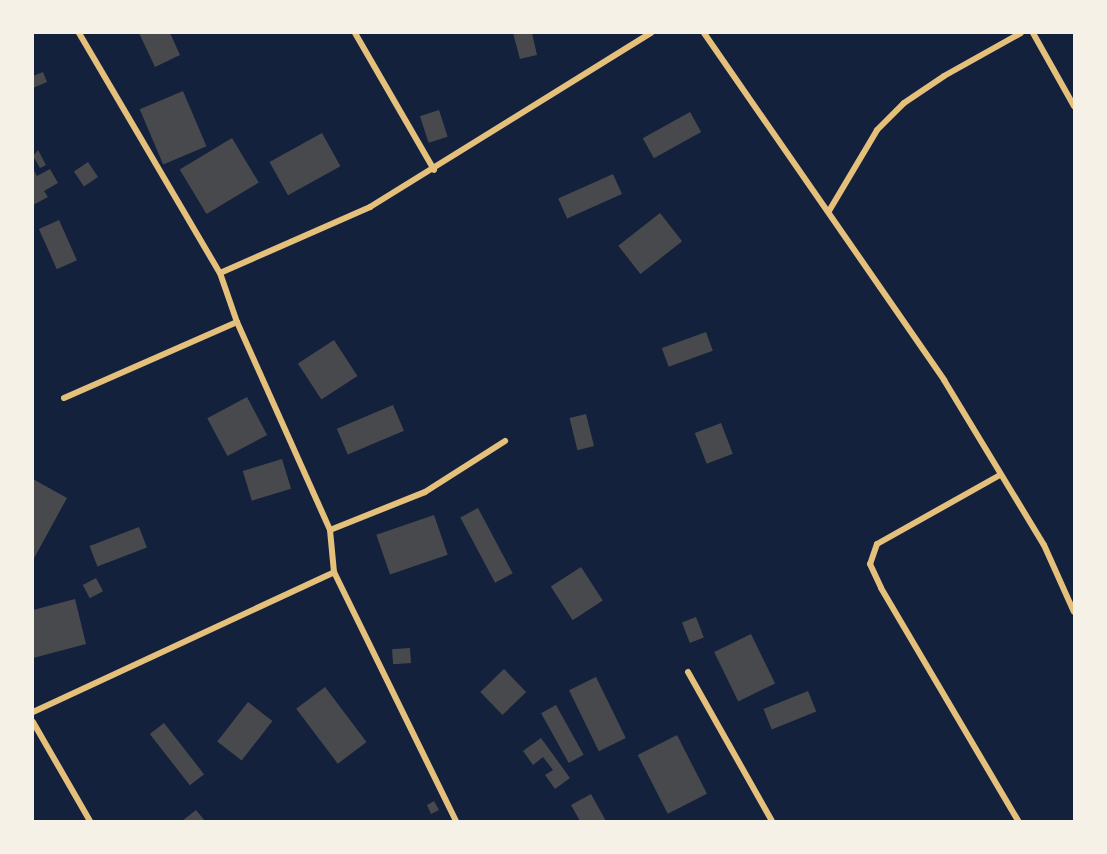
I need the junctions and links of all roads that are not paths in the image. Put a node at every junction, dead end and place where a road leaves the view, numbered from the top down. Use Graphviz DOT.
graph roads {
  1 [pos="79,33"];
  2 [pos="356,33"];
  3 [pos="651,33"];
  4 [pos="704,33"];
  5 [pos="1021,33"];
  6 [pos="1034,33"];
  7 [pos="1074,106"];
  8 [pos="434,170"];
  9 [pos="829,212"];
  10 [pos="220,273"];
  11 [pos="237,322"];
  12 [pos="64,398"];
  13 [pos="505,441"];
  14 [pos="1000,475"];
  15 [pos="330,530"];
  16 [pos="334,573"];
  17 [pos="1074,612"];
  18 [pos="688,672"];
  19 [pos="33,712"];
  20 [pos="33,722"];
  21 [pos="90,821"];
  22 [pos="456,821"];
  23 [pos="772,821"];
  24 [pos="1018,821"];
  1 -- 10 [label="street"];
  2 -- 8 [label="street"];
  3 -- 8 [label="street"];
  4 -- 9 [label="street"];
  5 -- 9 [label="street"];
  6 -- 7 [label="street"];
  8 -- 10 [label="street"];
  9 -- 14 [label="street"];
  10 -- 11 [label="street"];
  11 -- 12 [label="street"];
  11 -- 15 [label="street"];
  13 -- 15 [label="street"];
  14 -- 17 [label="street"];
  14 -- 24 [label="street"];
  15 -- 16 [label="street"];
  16 -- 19 [label="street"];
  16 -- 22 [label="street"];
  18 -- 23 [label="street"];
  20 -- 21 [label="street"];
}
